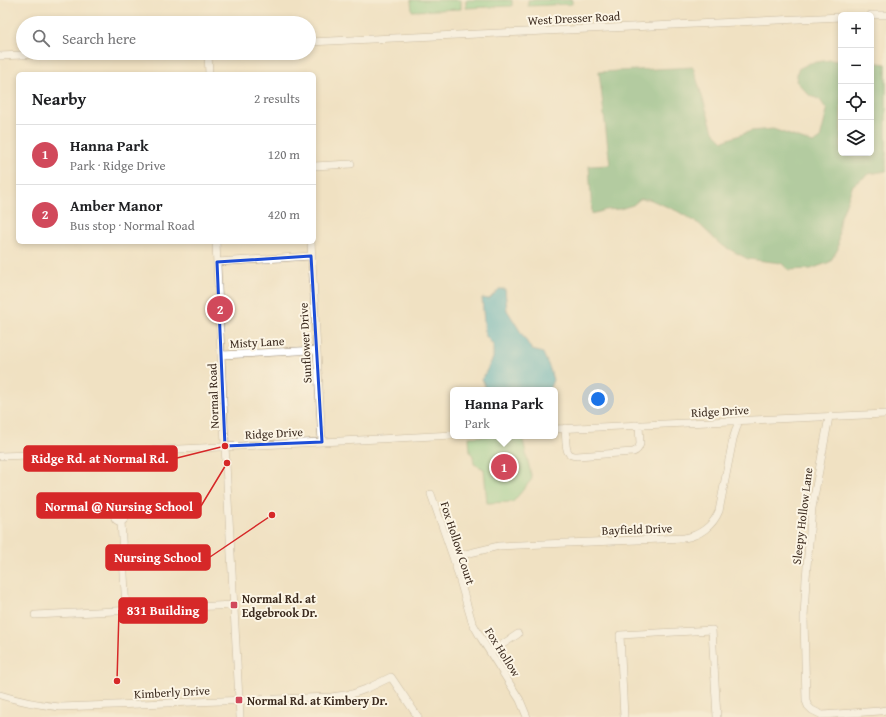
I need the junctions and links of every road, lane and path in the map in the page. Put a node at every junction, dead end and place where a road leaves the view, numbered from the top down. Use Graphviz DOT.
graph roads {
  1 [pos="874,15"];
  2 [pos="886,15"];
  3 [pos="838,17"];
  4 [pos="316,42"];
  5 [pos="16,55"];
  6 [pos="0,56"];
  7 [pos="208,60"];
  8 [pos="209,72"];
  9 [pos="351,164"];
  10 [pos="316,166"];
  11 [pos="216,244"];
  12 [pos="311,244"];
  13 [pos="311,256"];
  14 [pos="217,262"];
  15 [pos="316,350"];
  16 [pos="222,355"];
  17 [pos="886,414"];
  18 [pos="829,417"];
  19 [pos="739,420"];
  20 [pos="638,425"];
  21 [pos="565,428"];
  22 [pos="558,429"];
  23 [pos="450,435"];
  24 [pos="322,442"];
  25 [pos="225,446"];
  26 [pos="0,456"];
  27 [pos="431,494"];
  28 [pos="121,521"];
  29 [pos="453,557"];
  30 [pos="464,598"];
  31 [pos="234,605"];
  32 [pos="126,610"];
  33 [pos="35,615"];
  34 [pos="518,634"];
  35 [pos="491,652"];
  36 [pos="0,695"];
  37 [pos="239,700"];
  38 [pos="886,710"];
  39 [pos="240,717"];
  40 [pos="418,717"];
  41 [pos="526,717"];
  42 [pos="624,717"];
  43 [pos="717,717"];
  1 -- 2 [label="street"];
  3 -- 4 [label="street, West Dresser Road"];
  5 -- 6 [label="street"];
  7 -- 8 [label="street"];
  9 -- 10 [label="street"];
  11 -- 14 [label="street, Normal Road"];
  12 -- 13 [label="street, Sunflower Drive"];
  13 -- 14 [label="street"];
  13 -- 15 [label="street, Sunflower Drive"];
  14 -- 16 [label="street, Normal Road"];
  15 -- 16 [label="street, Misty Lane"];
  15 -- 24 [label="street, Sunflower Drive"];
  16 -- 25 [label="street, Normal Road"];
  17 -- 18 [label="street, Ridge Drive"];
  18 -- 19 [label="street, Ridge Drive"];
  18 -- 38 [label="street, Sleepy Hollow Lane"];
  19 -- 20 [label="street, Ridge Drive"];
  19 -- 29 [label="street, Bayfield Drive"];
  20 -- 21 [label="street, Ridge Drive"];
  20 -- 21 [label="street"];
  21 -- 22 [label="street, Ridge Drive"];
  23 -- 24 [label="street, Ridge Drive"];
  24 -- 25 [label="street, Ridge Drive"];
  25 -- 26 [label="street, Ridge Drive"];
  25 -- 31 [label="street, Normal Road"];
  27 -- 29 [label="street, Fox Hollow Court"];
  28 -- 32 [label="street"];
  29 -- 30 [label="street, Fox Hollow Court"];
  30 -- 35 [label="street, Fox Hollow"];
  31 -- 32 [label="street"];
  31 -- 37 [label="street, Normal Road"];
  32 -- 33 [label="street"];
  34 -- 35 [label="street"];
  35 -- 41 [label="street, Fox Hollow"];
  36 -- 37 [label="street, Kimberly Drive"];
  37 -- 39 [label="street, Normal Road"];
  37 -- 40 [label="street, Kimberly Drive"];
  42 -- 43 [label="street"];
}
